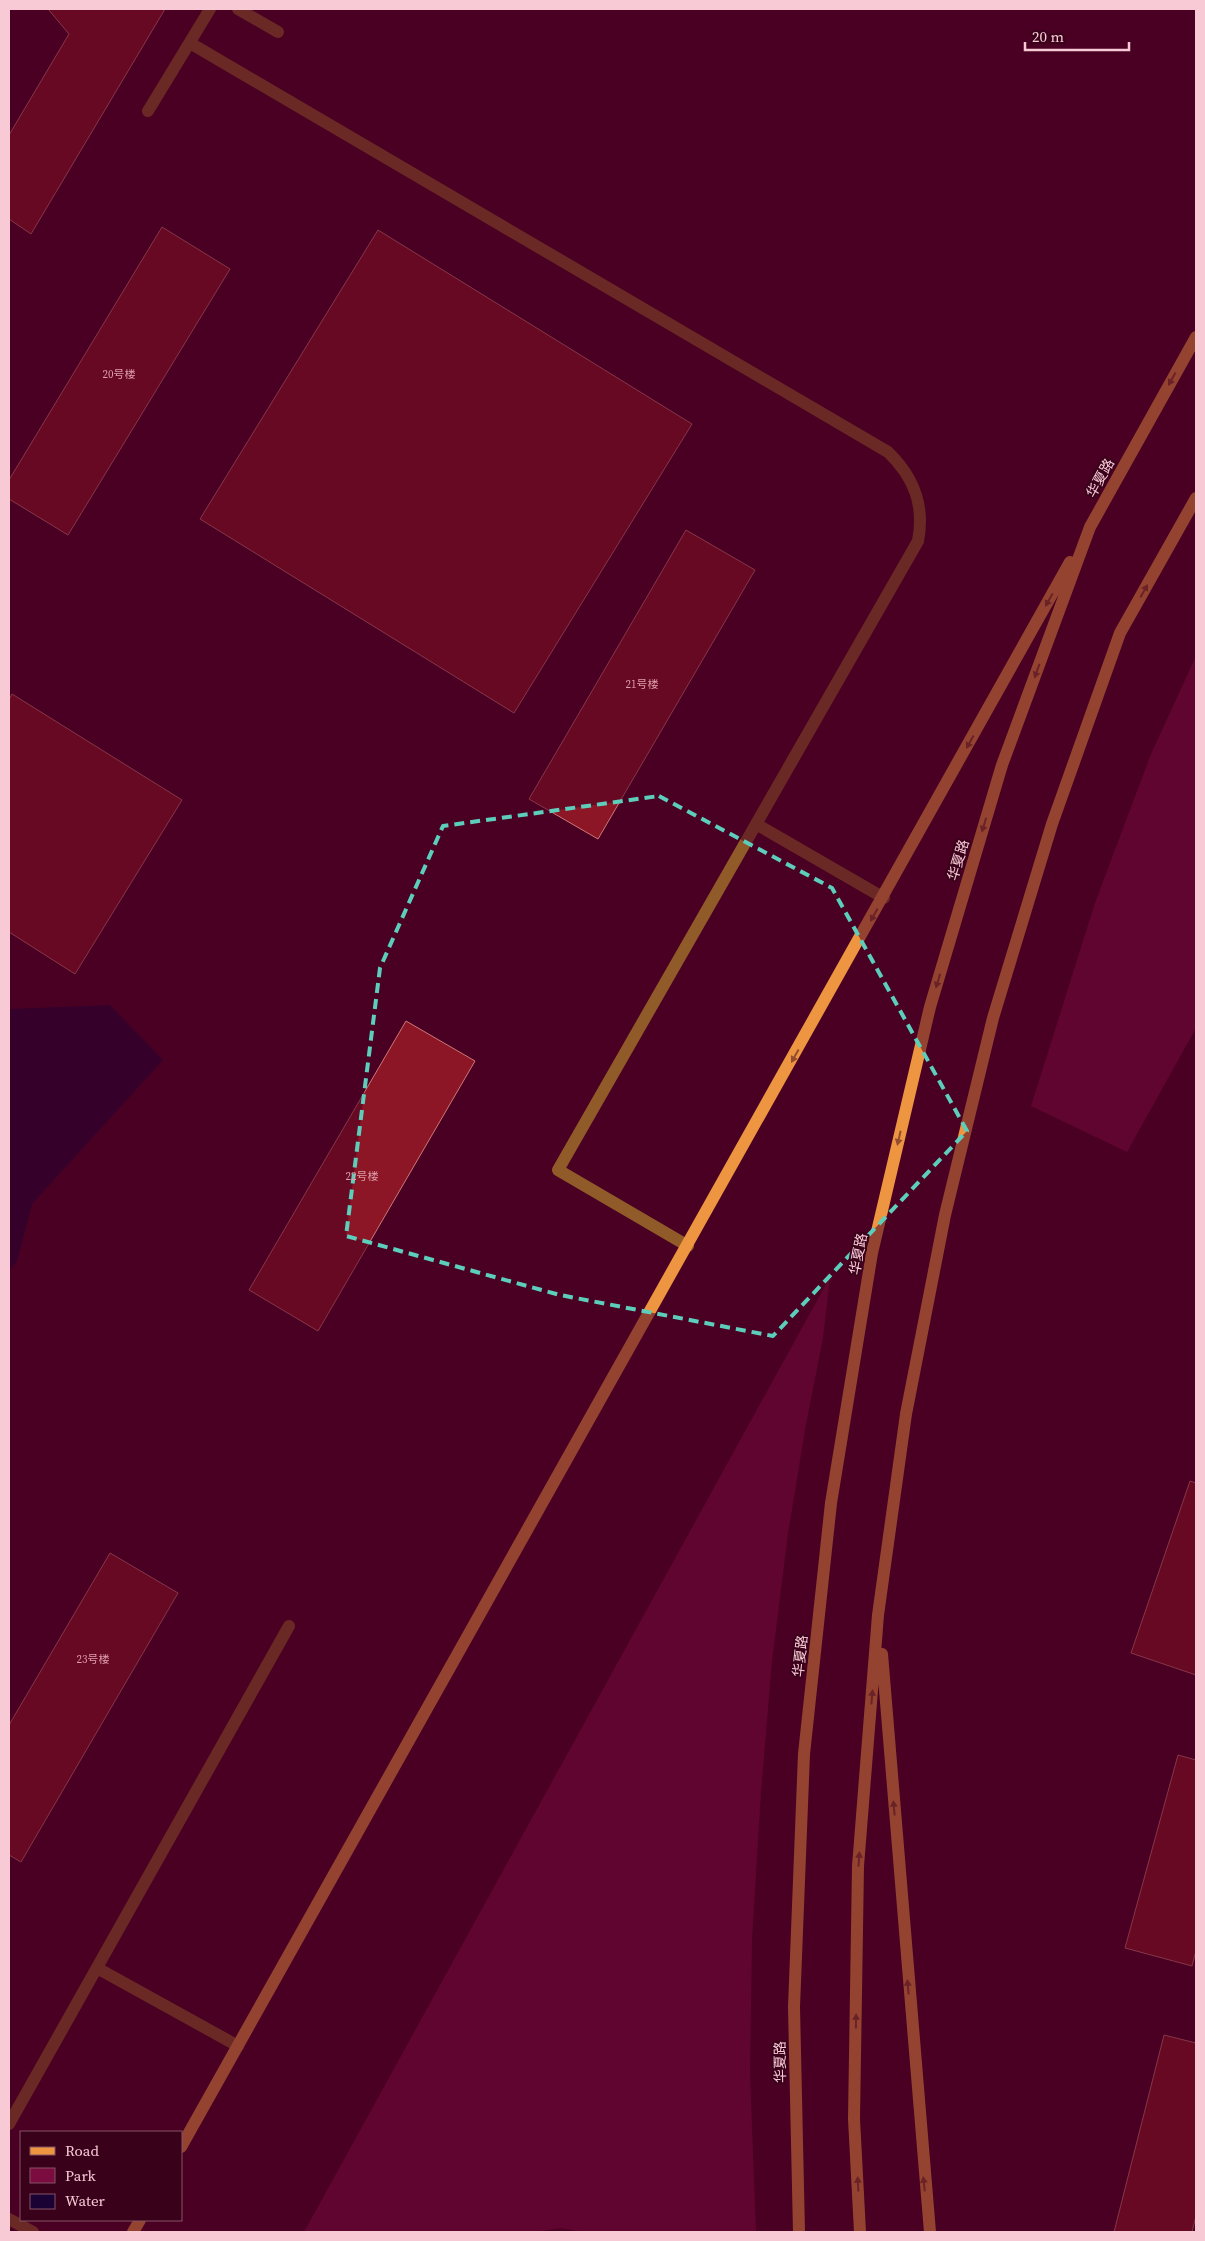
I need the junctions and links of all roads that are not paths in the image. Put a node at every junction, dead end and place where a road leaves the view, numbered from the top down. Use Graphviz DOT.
graph roads {
  1 [pos="210,9"];
  2 [pos="238,9"];
  3 [pos="278,32"];
  4 [pos="190,43"];
  5 [pos="148,111"];
  6 [pos="1196,337"];
  7 [pos="1196,498"];
  8 [pos="1090,527"];
  9 [pos="756,824"];
  10 [pos="884,898"];
  11 [pos="688,1246"];
  12 [pos="878,1615"];
  13 [pos="289,1626"];
  14 [pos="97,1968"];
  15 [pos="238,2046"];
  16 [pos="9,2124"];
  17 [pos="182,2145"];
  18 [pos="9,2219"];
  19 [pos="139,2221"];
  20 [pos="33,2232"];
  21 [pos="133,2232"];
  22 [pos="799,2232"];
  23 [pos="860,2232"];
  24 [pos="930,2232"];
  1 -- 4 [label="lane"];
  2 -- 3 [label="lane"];
  4 -- 5 [label="lane"];
  4 -- 9 [label="lane"];
  6 -- 8 [label="main road, 华夏路, one-way"];
  12 -- 7 [label="main road, one-way"];
  8 -- 10 [label="main road, one-way"];
  8 -- 22 [label="main road, 华夏路, one-way"];
  9 -- 10 [label="lane"];
  9 -- 11 [label="lane"];
  10 -- 11 [label="main road, one-way"];
  11 -- 15 [label="main road"];
  23 -- 12 [label="main road, one-way"];
  24 -- 12 [label="main road, one-way"];
  13 -- 14 [label="lane"];
  14 -- 15 [label="lane"];
  14 -- 16 [label="lane"];
  15 -- 17 [label="main road"];
  18 -- 20 [label="lane"];
  19 -- 21 [label="main road"];
}
